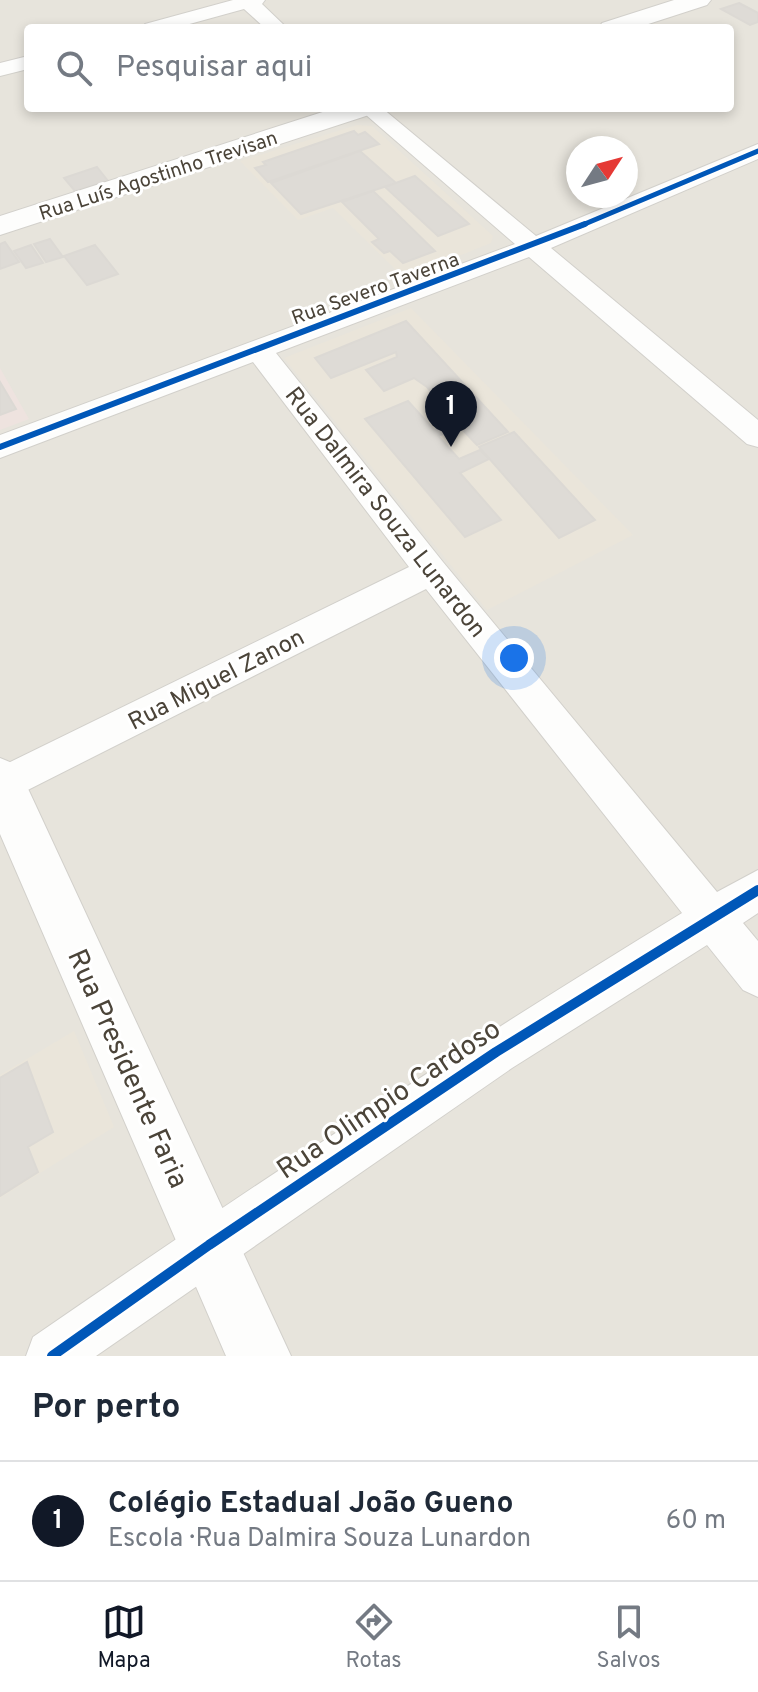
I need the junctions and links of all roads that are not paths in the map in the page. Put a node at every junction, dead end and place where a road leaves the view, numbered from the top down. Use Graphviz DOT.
graph roads {
  1 [pos="699,0"];
  2 [pos="249,1"];
  3 [pos="166,24"];
  4 [pos="273,24"];
  5 [pos="624,24"];
  6 [pos="24,63"];
  7 [pos="0,70"];
  8 [pos="350,112"];
  9 [pos="374,112"];
  10 [pos="758,151"];
  11 [pos="0,226"];
  12 [pos="536,245"];
  13 [pos="257,348"];
  14 [pos="753,424"];
  15 [pos="0,447"];
  16 [pos="431,571"];
  17 [pos="1,784"];
  18 [pos="758,890"];
  19 [pos="711,916"];
  20 [pos="758,975"];
  21 [pos="209,1245"];
  22 [pos="52,1356"];
  23 [pos="259,1356"];
  1 -- 5 [label="street"];
  2 -- 3 [label="street"];
  2 -- 4 [label="street"];
  6 -- 7 [label="street"];
  8 -- 11 [label="street, Rua Luís Agostinho Trevisan"];
  9 -- 12 [label="street"];
  10 -- 12 [label="street, Rua Severo Taverna"];
  12 -- 13 [label="street, Rua Severo Taverna"];
  12 -- 14 [label="street"];
  13 -- 15 [label="street, Rua Severo Taverna"];
  13 -- 16 [label="street, Rua Dalmira Souza Lunardon"];
  16 -- 17 [label="street, Rua Miguel Zanon"];
  16 -- 19 [label="street, Rua Dalmira Souza Lunardon"];
  17 -- 21 [label="street, Rua Presidente Faria"];
  18 -- 19 [label="street, Rua Olimpio Cardoso"];
  19 -- 20 [label="street, Rua Dalmira Souza Lunardon"];
  19 -- 21 [label="street, Rua Olimpio Cardoso"];
  21 -- 22 [label="street, Rua Olimpio Cardoso"];
  21 -- 23 [label="street, Rua Presidente Faria"];
}
